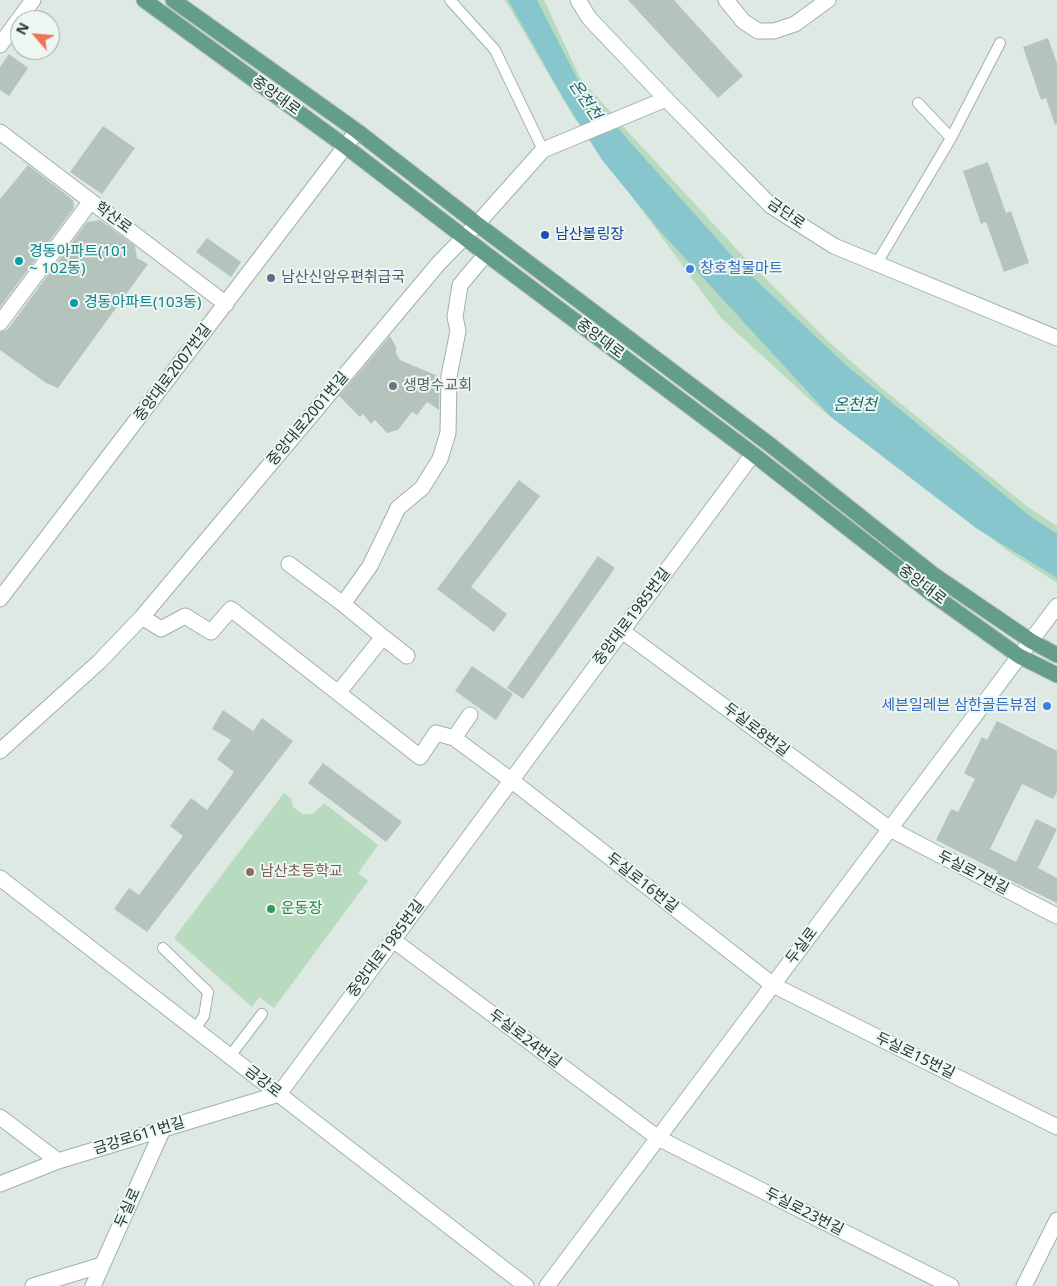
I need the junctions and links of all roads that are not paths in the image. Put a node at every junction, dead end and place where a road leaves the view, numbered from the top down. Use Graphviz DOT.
graph roads {
  1 [pos="33,0"];
  2 [pos="144,0"];
  3 [pos="173,0"];
  4 [pos="450,0"];
  5 [pos="578,0"];
  6 [pos="726,0"];
  7 [pos="828,0"];
  8 [pos="1000,42"];
  9 [pos="0,45"];
  10 [pos="666,99"];
  11 [pos="918,103"];
  12 [pos="357,131"];
  13 [pos="0,132"];
  14 [pos="951,138"];
  15 [pos="345,146"];
  16 [pos="543,150"];
  17 [pos="91,201"];
  18 [pos="477,224"];
  19 [pos="464,237"];
  20 [pos="486,254"];
  21 [pos="877,263"];
  22 [pos="226,304"];
  23 [pos="0,323"];
  24 [pos="1057,338"];
  25 [pos="753,454"];
  26 [pos="289,564"];
  27 [pos="0,599"];
  28 [pos="343,604"];
  29 [pos="1057,606"];
  30 [pos="142,617"];
  31 [pos="622,631"];
  32 [pos="383,637"];
  33 [pos="1031,641"];
  34 [pos="1057,655"];
  35 [pos="407,656"];
  36 [pos="1019,656"];
  37 [pos="1057,676"];
  38 [pos="338,693"];
  39 [pos="470,715"];
  40 [pos="454,738"];
  41 [pos="0,751"];
  42 [pos="511,780"];
  43 [pos="890,829"];
  44 [pos="0,878"];
  45 [pos="1057,916"];
  46 [pos="393,940"];
  47 [pos="163,948"];
  48 [pos="773,985"];
  49 [pos="262,1014"];
  50 [pos="195,1029"];
  51 [pos="230,1056"];
  52 [pos="279,1094"];
  53 [pos="0,1117"];
  54 [pos="1057,1127"];
  55 [pos="163,1129"];
  56 [pos="658,1138"];
  57 [pos="58,1161"];
  58 [pos="0,1184"];
  59 [pos="1057,1220"];
  60 [pos="102,1265"];
  61 [pos="33,1286"];
  62 [pos="93,1286"];
  63 [pos="526,1286"];
  64 [pos="548,1286"];
  65 [pos="951,1286"];
  66 [pos="1024,1286"];
  1 -- 9 [label="street"];
  2 -- 15 [label="main road, 중앙대로"];
  3 -- 12 [label="main road, 중앙대로"];
  4 -- 16 [label="lane"];
  5 -- 10 [label="street, 금단로"];
  6 -- 7 [label="street"];
  8 -- 14 [label="lane"];
  10 -- 16 [label="street"];
  10 -- 21 [label="street, 금단로"];
  11 -- 14 [label="lane"];
  12 -- 15 [label="street, 중앙대로2007번길"];
  12 -- 18 [label="main road, 중앙대로"];
  13 -- 17 [label="street, 학산로"];
  14 -- 21 [label="lane"];
  15 -- 19 [label="main road, 중앙대로"];
  15 -- 22 [label="street, 중앙대로2007번길"];
  16 -- 18 [label="street"];
  17 -- 22 [label="street, 학산로"];
  17 -- 23 [label="street"];
  18 -- 19 [label="street, 중앙대로2001번길"];
  18 -- 33 [label="main road, 중앙대로"];
  19 -- 20 [label="main road, 중앙대로"];
  19 -- 30 [label="street, 중앙대로2001번길"];
  20 -- 25 [label="main road, 중앙대로"];
  20 -- 28 [label="street"];
  21 -- 24 [label="street, 금단로"];
  22 -- 27 [label="street, 중앙대로2007번길"];
  25 -- 31 [label="street, 중앙대로1985번길"];
  25 -- 36 [label="main road, 중앙대로"];
  26 -- 28 [label="street"];
  28 -- 32 [label="street"];
  29 -- 33 [label="street, 두실로"];
  30 -- 38 [label="street"];
  30 -- 41 [label="street, 중앙대로2001번길"];
  31 -- 42 [label="street, 중앙대로1985번길"];
  31 -- 43 [label="street, 두실로8번길"];
  32 -- 35 [label="street"];
  32 -- 38 [label="street"];
  33 -- 34 [label="main road, 중앙대로"];
  33 -- 36 [label="street, 두실로"];
  36 -- 37 [label="main road, 중앙대로"];
  36 -- 43 [label="street, 두실로"];
  38 -- 40 [label="street"];
  39 -- 40 [label="street"];
  40 -- 42 [label="street"];
  42 -- 46 [label="street, 중앙대로1985번길"];
  42 -- 48 [label="street, 두실로16번길"];
  43 -- 45 [label="street, 두실로7번길"];
  43 -- 48 [label="street, 두실로"];
  44 -- 50 [label="street, 금강로"];
  46 -- 52 [label="street, 중앙대로1985번길"];
  46 -- 56 [label="street, 두실로24번길"];
  47 -- 50 [label="lane"];
  48 -- 54 [label="street, 두실로15번길"];
  48 -- 56 [label="street, 두실로"];
  49 -- 51 [label="lane"];
  50 -- 51 [label="street, 금강로"];
  51 -- 52 [label="street, 금강로"];
  52 -- 55 [label="street, 금강로611번길"];
  52 -- 63 [label="street, 금강로"];
  53 -- 57 [label="street"];
  55 -- 57 [label="street, 금강로611번길"];
  55 -- 60 [label="street, 두실로"];
  56 -- 64 [label="street, 두실로"];
  56 -- 65 [label="street, 두실로23번길"];
  57 -- 58 [label="street, 금강로611번길"];
  59 -- 66 [label="street"];
  60 -- 61 [label="street"];
  60 -- 62 [label="street, 두실로"];
}
